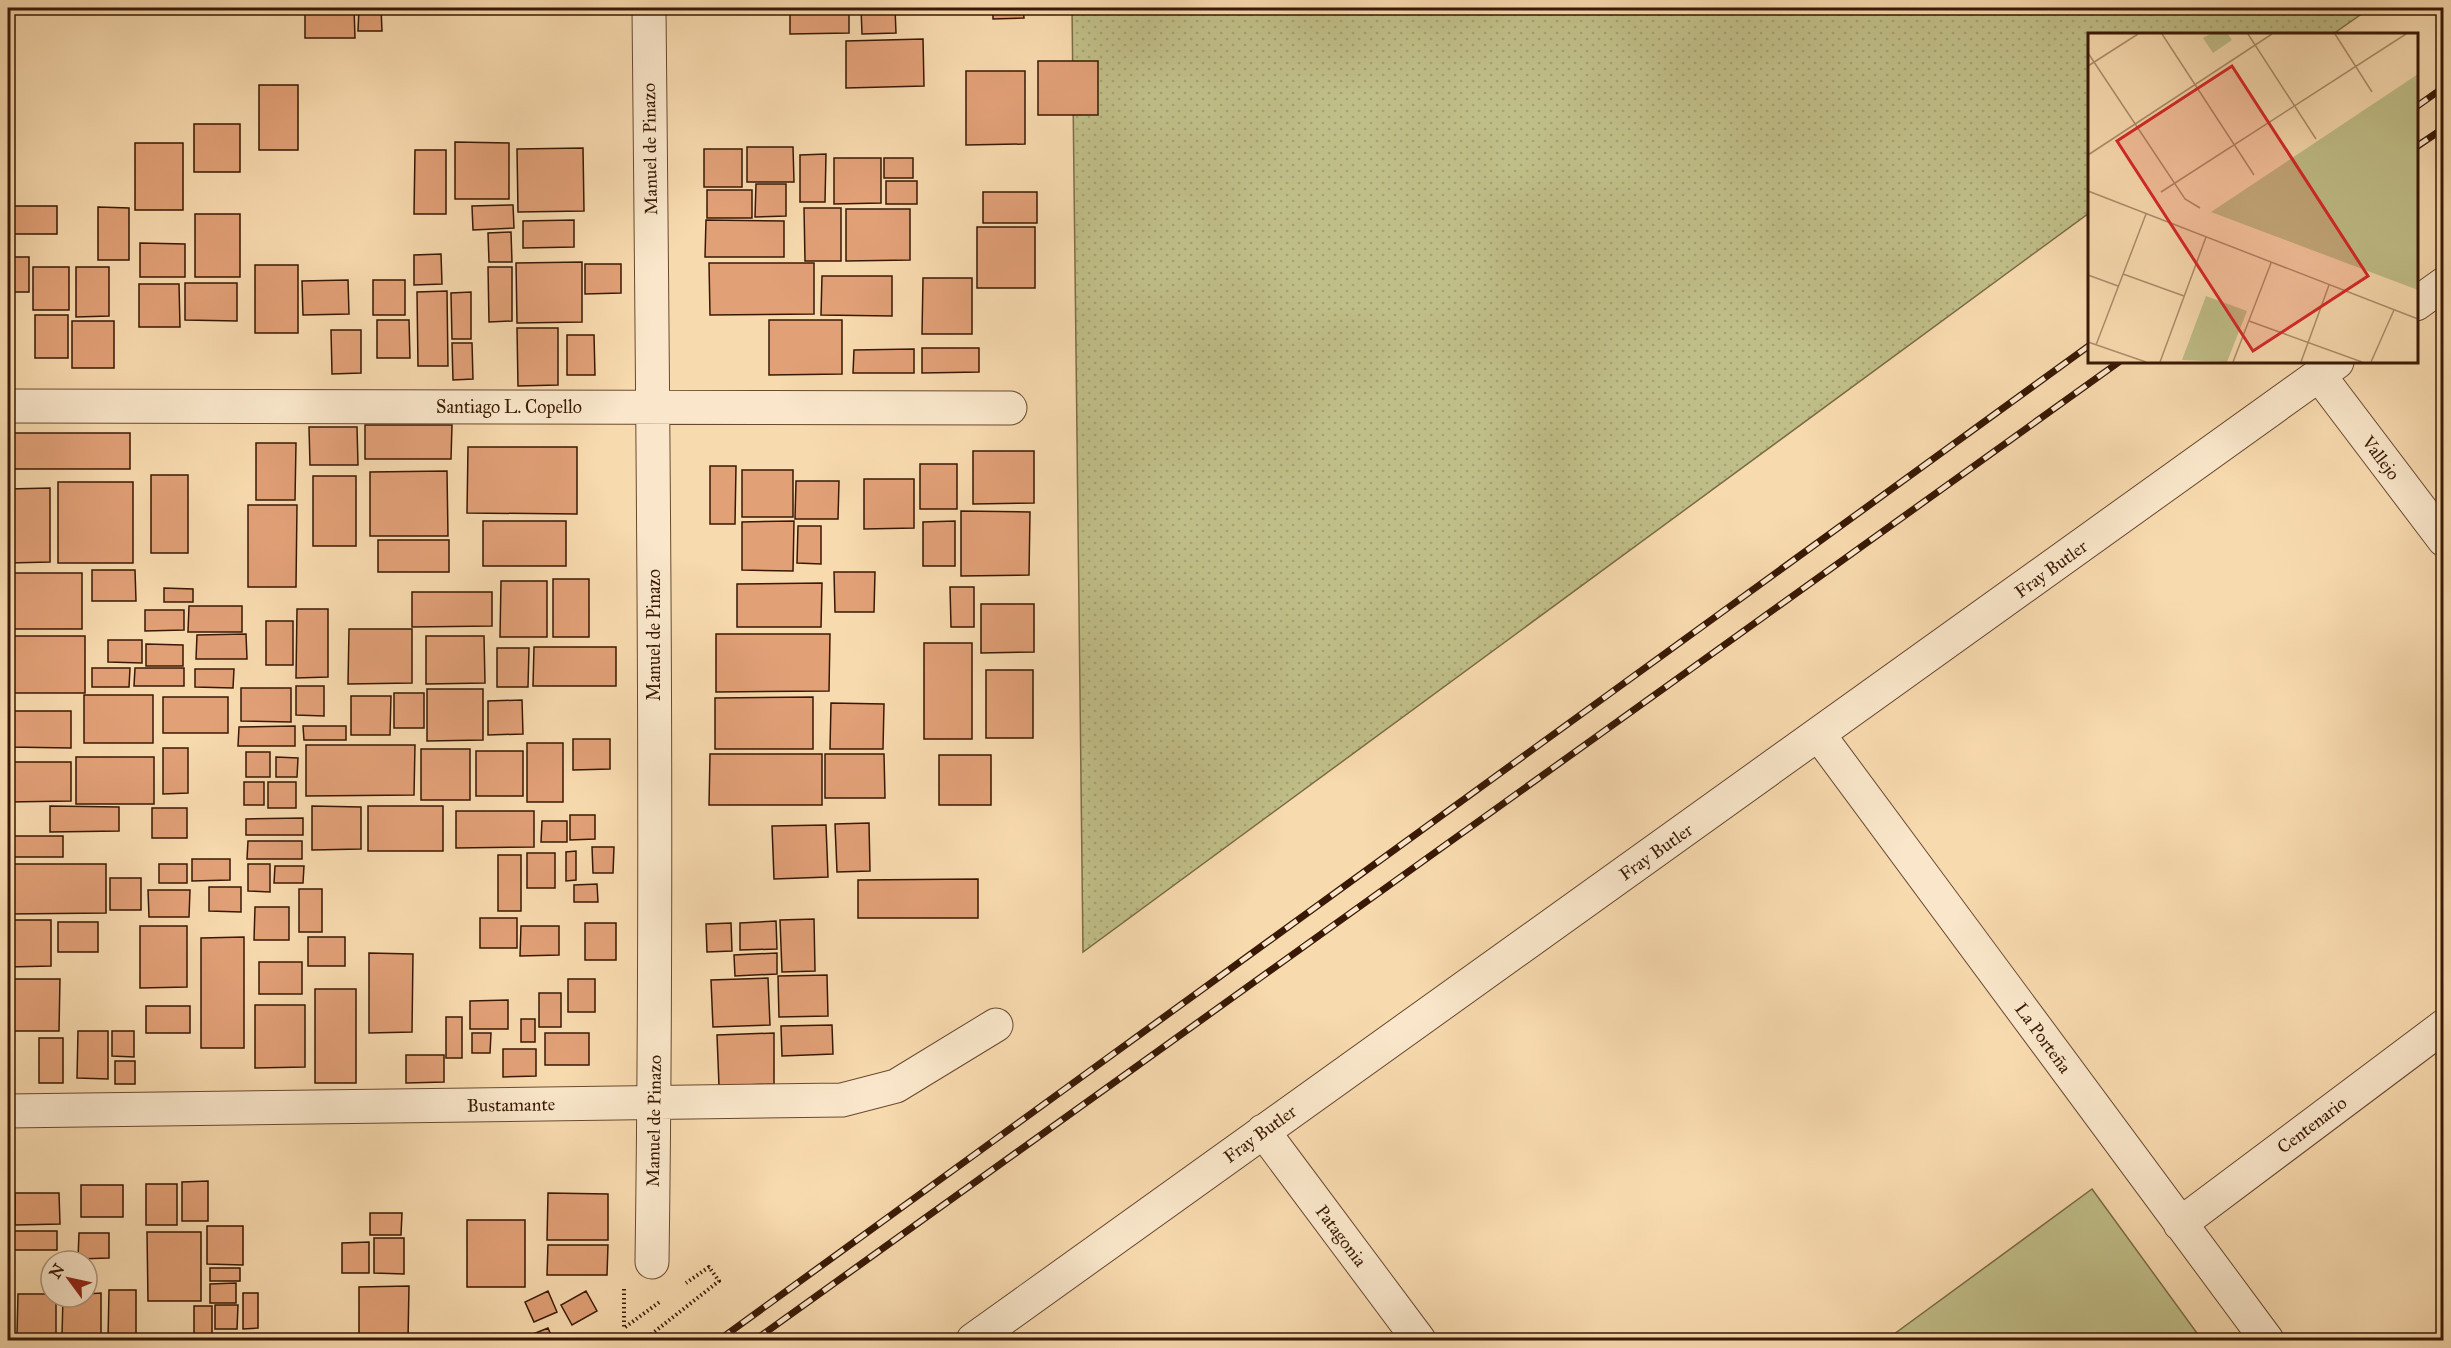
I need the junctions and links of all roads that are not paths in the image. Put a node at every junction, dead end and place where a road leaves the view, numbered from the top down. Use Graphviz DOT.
graph roads {
  1 [pos="649,8"];
  2 [pos="2444,284"];
  3 [pos="2418,303"];
  4 [pos="2328,368"];
  5 [pos="8,406"];
  6 [pos="653,408"];
  7 [pos="1010,408"];
  8 [pos="2444,540"];
  9 [pos="1819,735"];
  10 [pos="996,1025"];
  11 [pos="2444,1026"];
  12 [pos="655,1103"];
  13 [pos="8,1111"];
  14 [pos="1263,1131"];
  15 [pos="2180,1224"];
  16 [pos="652,1262"];
  17 [pos="973,1341"];
  18 [pos="1419,1341"];
  19 [pos="2266,1341"];
  1 -- 6 [label="street, Manuel de Pinazo"];
  2 -- 3 [label="street"];
  4 -- 8 [label="street, Vallejo"];
  4 -- 9 [label="street, Fray Butler"];
  5 -- 6 [label="street, Santiago L. Copello"];
  6 -- 7 [label="street, Santiago L. Copello"];
  6 -- 12 [label="street, Manuel de Pinazo"];
  9 -- 14 [label="street, Fray Butler"];
  9 -- 15 [label="street, La Porteña"];
  10 -- 12 [label="street, Bustamante"];
  11 -- 15 [label="street, Centenario"];
  12 -- 13 [label="street, Bustamante"];
  12 -- 16 [label="street, Manuel de Pinazo"];
  14 -- 17 [label="street, Fray Butler"];
  14 -- 18 [label="street, Patagonia"];
  15 -- 19 [label="street, La Porteña"];
}
